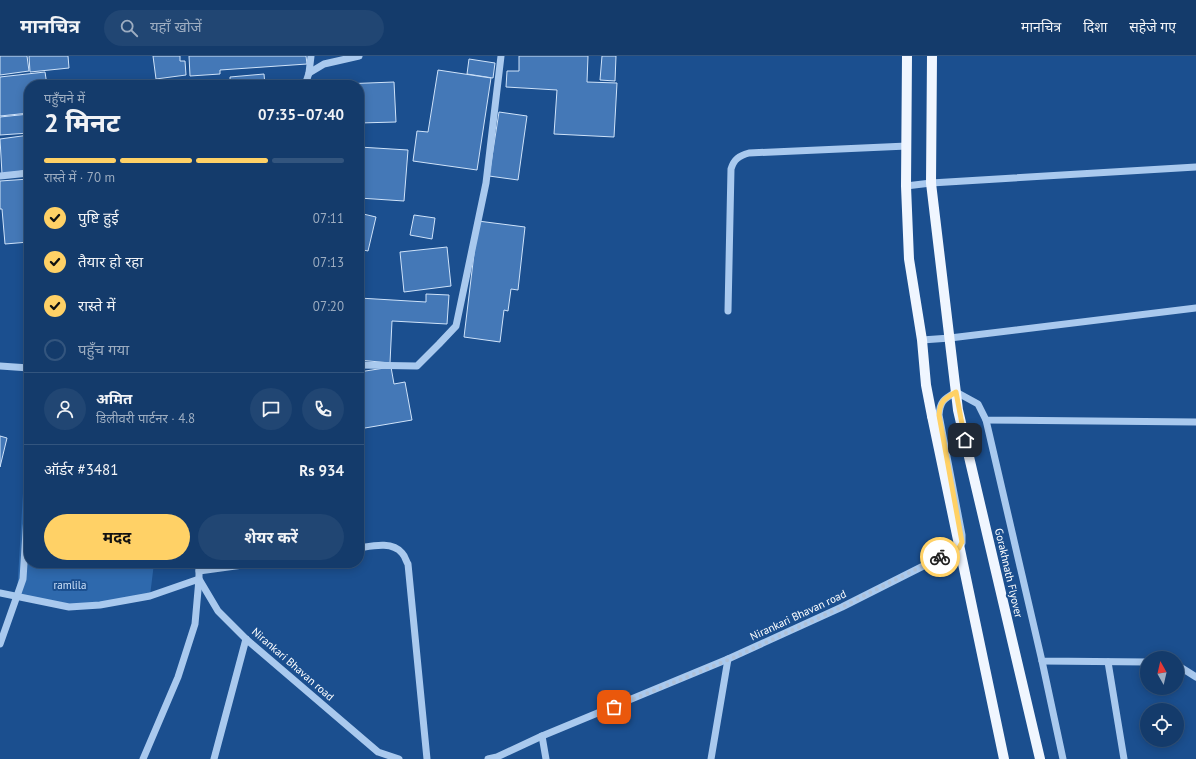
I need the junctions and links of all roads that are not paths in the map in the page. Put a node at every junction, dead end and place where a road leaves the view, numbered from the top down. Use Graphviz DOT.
graph roads {
  1 [pos="311,56"];
  2 [pos="359,56"];
  3 [pos="501,56"];
  4 [pos="907,56"];
  5 [pos="932,56"];
  6 [pos="309,74"];
  7 [pos="307,80"];
  8 [pos="907,146"];
  9 [pos="1196,167"];
  10 [pos="24,174"];
  11 [pos="0,176"];
  12 [pos="930,183"];
  13 [pos="906,186"];
  14 [pos="1196,308"];
  15 [pos="728,311"];
  16 [pos="950,338"];
  17 [pos="922,340"];
  18 [pos="364,365"];
  19 [pos="0,366"];
  20 [pos="24,368"];
  21 [pos="956,392"];
  22 [pos="986,420"];
  23 [pos="1196,422"];
  24 [pos="364,547"];
  25 [pos="24,553"];
  26 [pos="199,568"];
  27 [pos="233,568"];
  28 [pos="199,575"];
  29 [pos="0,593"];
  30 [pos="17,595"];
  31 [pos="246,639"];
  32 [pos="0,644"];
  33 [pos="728,660"];
  34 [pos="1042,662"];
  35 [pos="1108,662"];
  36 [pos="1140,662"];
  37 [pos="1184,669"];
  38 [pos="1187,671"];
  39 [pos="1196,671"];
  40 [pos="1196,677"];
  41 [pos="542,736"];
  42 [pos="143,759"];
  43 [pos="214,759"];
  44 [pos="399,759"];
  45 [pos="428,759"];
  46 [pos="488,759"];
  47 [pos="546,759"];
  48 [pos="711,759"];
  49 [pos="1004,759"];
  50 [pos="1040,759"];
  51 [pos="1064,759"];
  52 [pos="1124,759"];
  1 -- 6 [label="street"];
  2 -- 6 [label="street"];
  3 -- 18 [label="street"];
  4 -- 8 [label="main road"];
  5 -- 12 [label="main road, Gorakhnath Flyover"];
  6 -- 7 [label="street"];
  8 -- 13 [label="main road"];
  8 -- 15 [label="street"];
  9 -- 12 [label="street"];
  10 -- 11 [label="street"];
  12 -- 13 [label="street"];
  12 -- 16 [label="main road, Gorakhnath Flyover"];
  13 -- 17 [label="main road"];
  14 -- 16 [label="street"];
  16 -- 17 [label="street"];
  16 -- 21 [label="main road, Gorakhnath Flyover"];
  17 -- 49 [label="main road, bridge"];
  19 -- 20 [label="street"];
  21 -- 22 [label="street"];
  21 -- 33 [label="street, Nirankari Bhavan road"];
  21 -- 50 [label="main road, Gorakhnath Flyover"];
  22 -- 23 [label="street"];
  22 -- 34 [label="street"];
  24 -- 45 [label="street"];
  25 -- 30 [label="street"];
  26 -- 28 [label="street"];
  27 -- 28 [label="street"];
  28 -- 30 [label="street"];
  28 -- 31 [label="street, Nirankari Bhavan road"];
  28 -- 42 [label="street"];
  29 -- 30 [label="street"];
  30 -- 32 [label="street"];
  31 -- 43 [label="street"];
  31 -- 44 [label="street, Nirankari Bhavan road"];
  33 -- 41 [label="street, Nirankari Bhavan road"];
  33 -- 48 [label="street"];
  34 -- 35 [label="street"];
  34 -- 51 [label="street"];
  35 -- 36 [label="street"];
  35 -- 52 [label="street"];
  37 -- 38 [label="street"];
  38 -- 39 [label="street"];
  38 -- 40 [label="street"];
  41 -- 46 [label="street, Nirankari Bhavan road"];
  41 -- 47 [label="street"];
}
